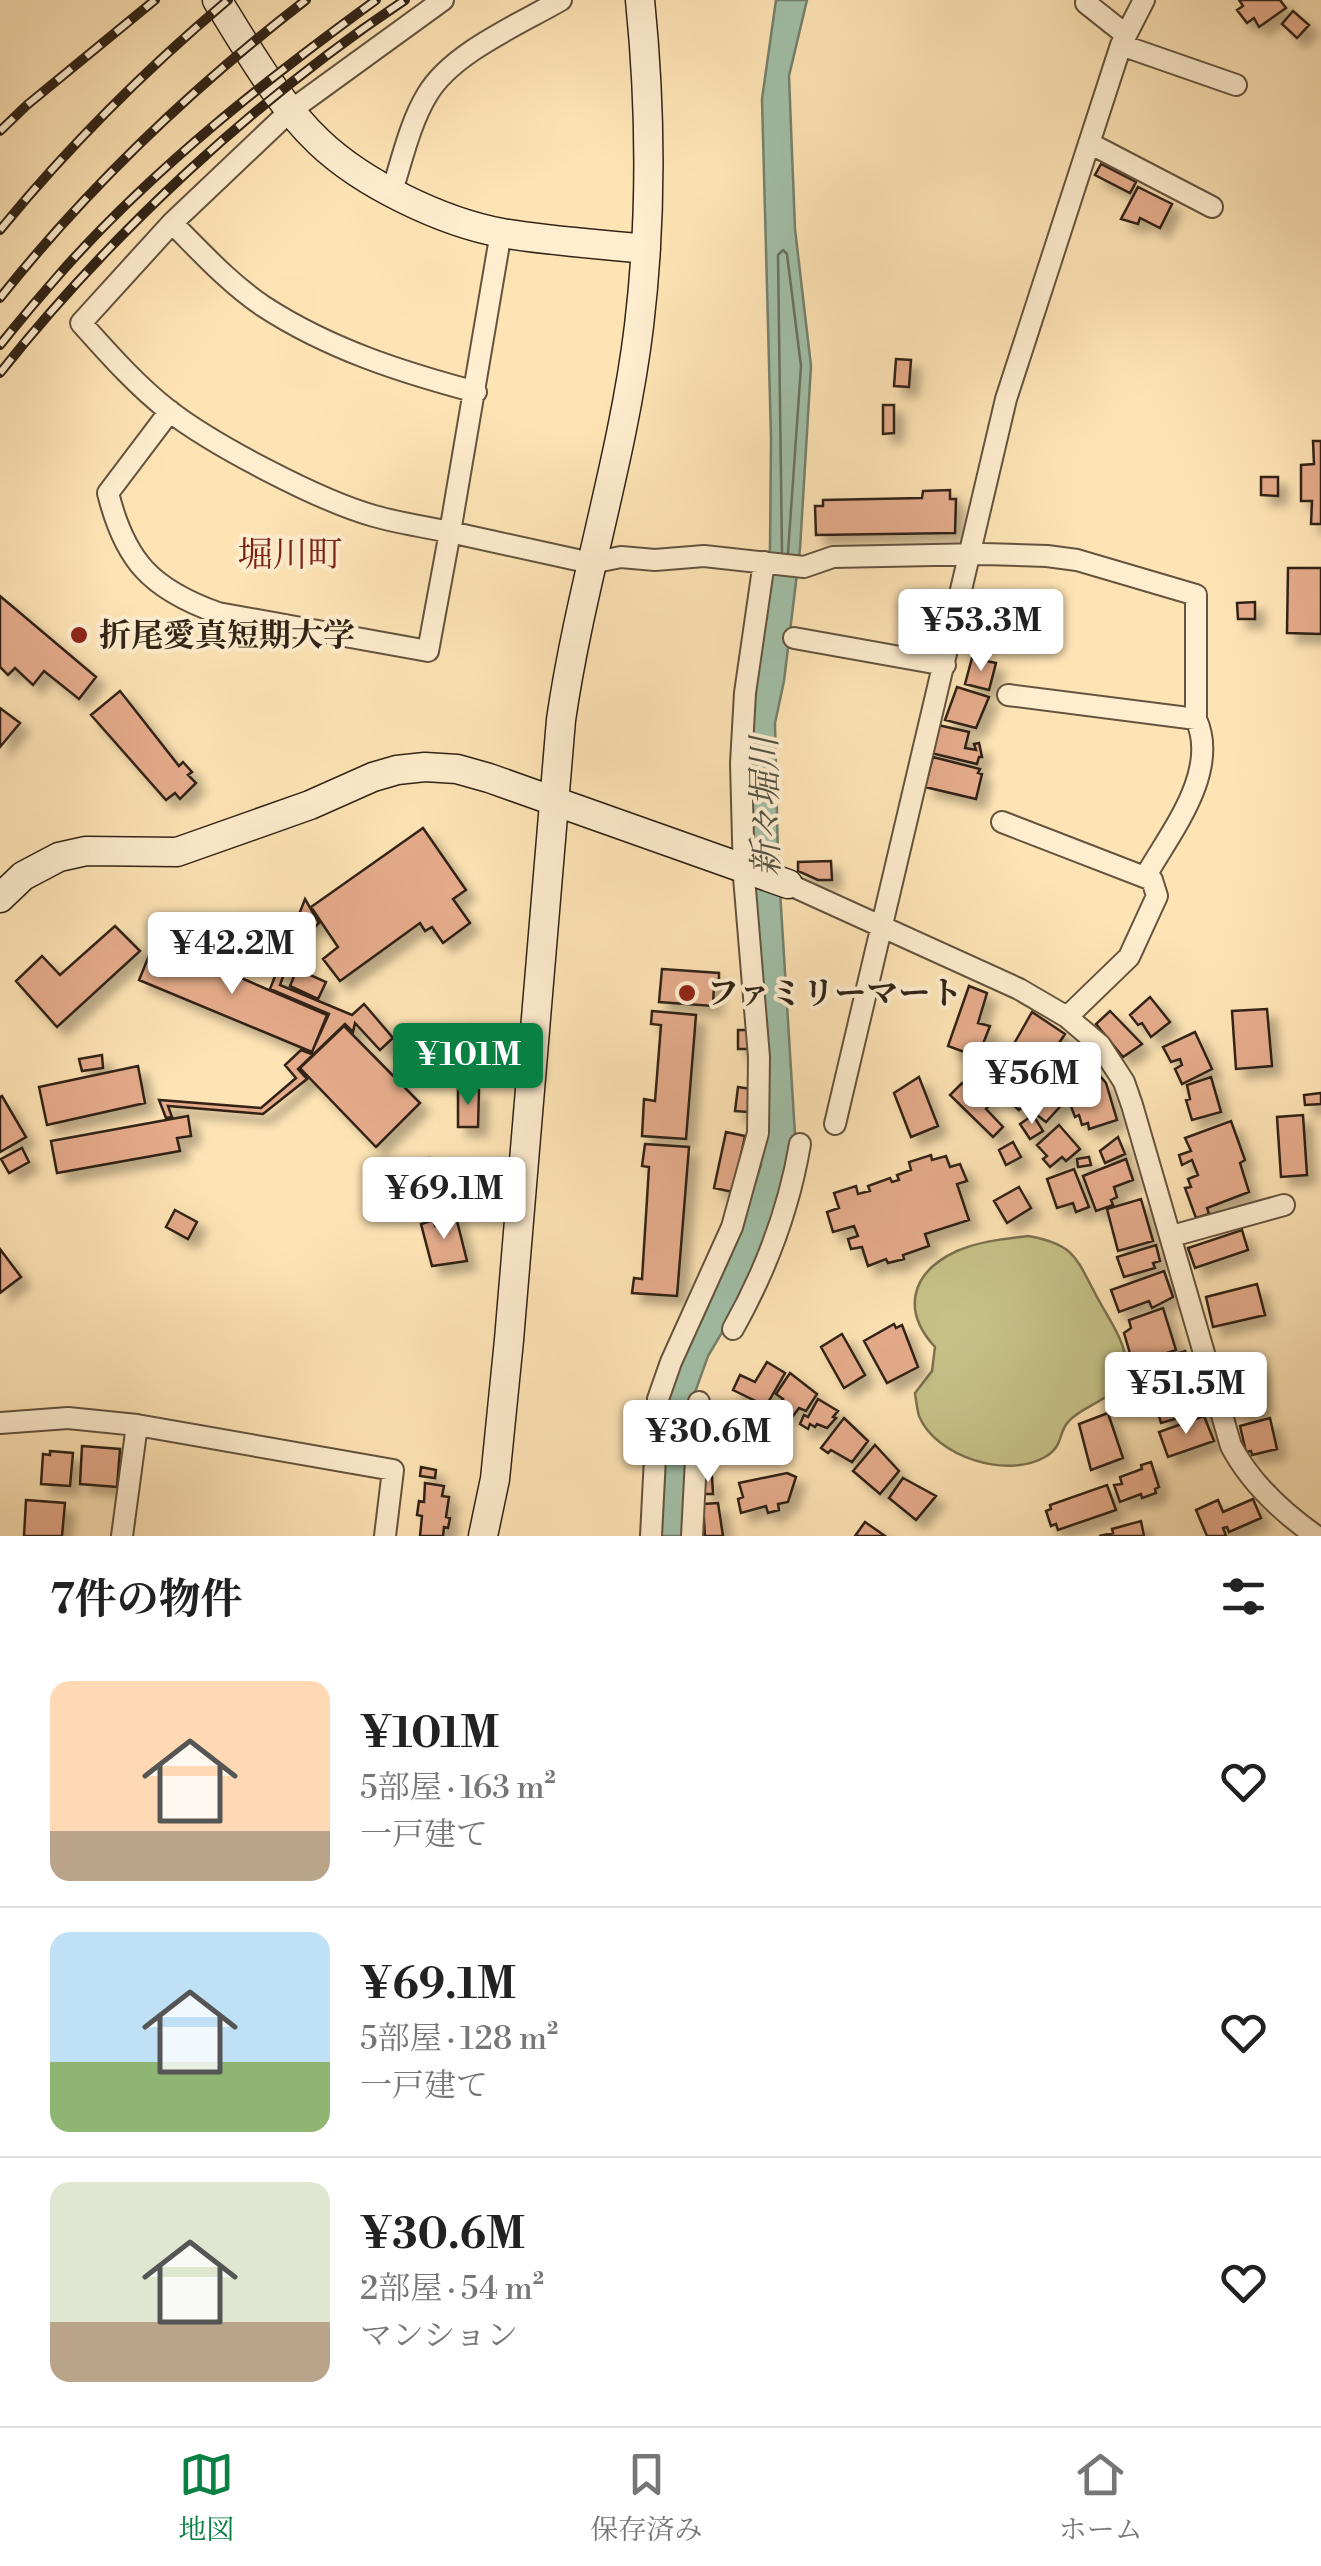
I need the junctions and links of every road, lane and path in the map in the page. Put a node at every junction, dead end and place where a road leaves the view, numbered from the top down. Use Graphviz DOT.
graph roads {
  1 [pos="217,0"];
  2 [pos="443,0"];
  3 [pos="561,0"];
  4 [pos="640,0"];
  5 [pos="1144,0"];
  6 [pos="1086,3"];
  7 [pos="1123,40"];
  8 [pos="1236,84"];
  9 [pos="290,111"];
  10 [pos="1089,143"];
  11 [pos="392,191"];
  12 [pos="1212,207"];
  13 [pos="172,223"];
  14 [pos="501,232"];
  15 [pos="646,249"];
  16 [pos="476,392"];
  17 [pos="170,411"];
  18 [pos="450,532"];
  19 [pos="969,554"];
  20 [pos="767,562"];
  21 [pos="591,563"];
  22 [pos="794,638"];
  23 [pos="945,665"];
  24 [pos="1008,694"];
  25 [pos="1196,719"];
  26 [pos="554,802"];
  27 [pos="1002,822"];
  28 [pos="747,870"];
  29 [pos="1145,877"];
  30 [pos="784,883"];
  31 [pos="0,898"];
  32 [pos="884,925"];
  33 [pos="1068,1017"];
  34 [pos="835,1124"];
  35 [pos="800,1144"];
  36 [pos="1284,1205"];
  37 [pos="1172,1236"];
  38 [pos="733,1329"];
  39 [pos="699,1402"];
  40 [pos="0,1423"];
  41 [pos="138,1425"];
  42 [pos="122,1536"];
  43 [pos="385,1536"];
  44 [pos="483,1536"];
  45 [pos="652,1536"];
  46 [pos="692,1536"];
  47 [pos="1316,1536"];
  1 -- 9 [label="street"];
  2 -- 9 [label="street"];
  3 -- 11 [label="street"];
  4 -- 15 [label="street"];
  5 -- 7 [label="street"];
  6 -- 7 [label="street"];
  7 -- 8 [label="street"];
  7 -- 10 [label="street"];
  9 -- 11 [label="street"];
  9 -- 13 [label="street"];
  10 -- 12 [label="street"];
  10 -- 19 [label="street"];
  11 -- 14 [label="street"];
  13 -- 16 [label="street"];
  13 -- 17 [label="street"];
  14 -- 15 [label="street"];
  14 -- 16 [label="street"];
  15 -- 21 [label="street"];
  16 -- 18 [label="street"];
  17 -- 18 [label="street"];
  17 -- 18 [label="street"];
  18 -- 21 [label="street"];
  19 -- 20 [label="street"];
  19 -- 23 [label="street"];
  19 -- 25 [label="street"];
  20 -- 21 [label="street"];
  20 -- 28 [label="street"];
  21 -- 26 [label="street"];
  22 -- 23 [label="street"];
  23 -- 32 [label="street"];
  24 -- 25 [label="street"];
  25 -- 29 [label="street"];
  26 -- 28 [label="street"];
  26 -- 31 [label="street"];
  26 -- 44 [label="street"];
  27 -- 29 [label="street"];
  28 -- 30 [label="street"];
  28 -- 45 [label="street"];
  29 -- 33 [label="street"];
  30 -- 32 [label="street"];
  32 -- 33 [label="street"];
  32 -- 34 [label="street"];
  33 -- 37 [label="street"];
  35 -- 38 [label="street"];
  36 -- 37 [label="street"];
  37 -- 47 [label="street"];
  39 -- 46 [label="street"];
  40 -- 41 [label="street"];
  41 -- 42 [label="street"];
  41 -- 43 [label="street"];
}
